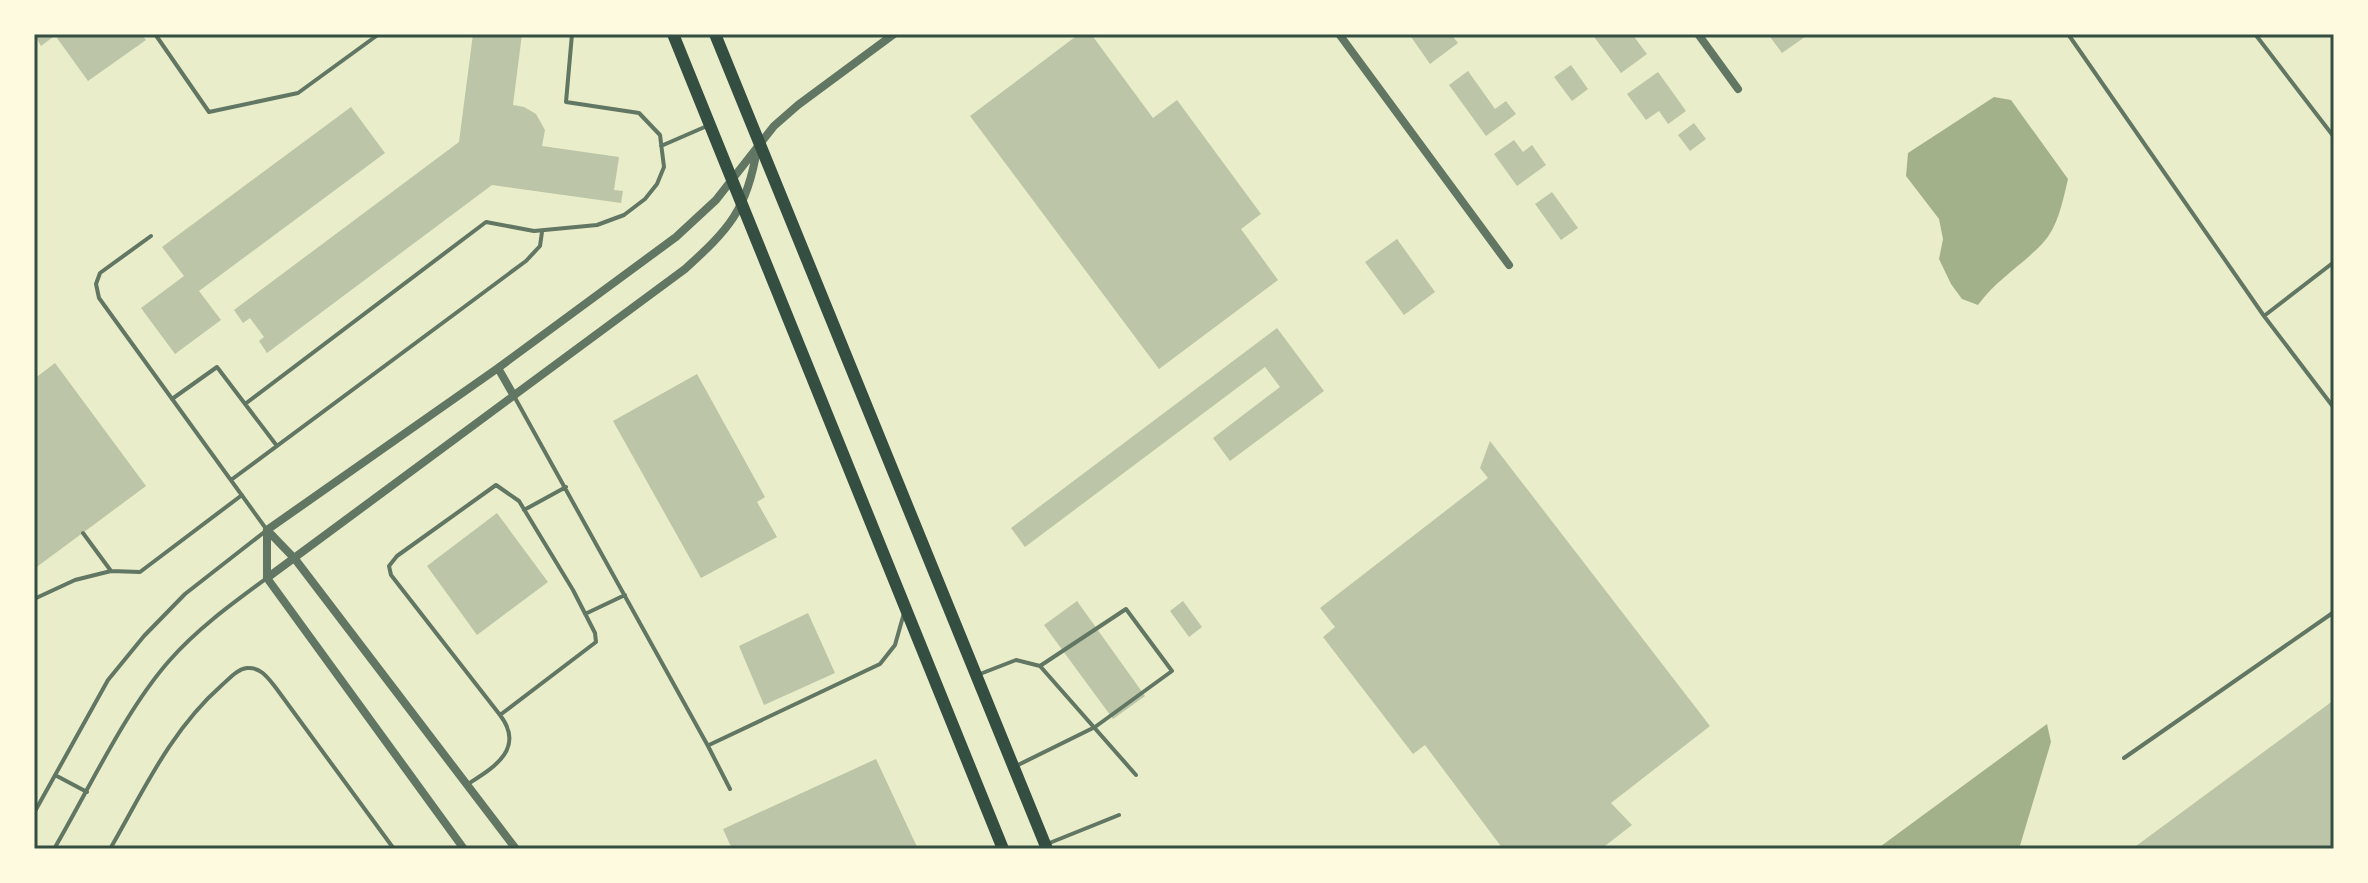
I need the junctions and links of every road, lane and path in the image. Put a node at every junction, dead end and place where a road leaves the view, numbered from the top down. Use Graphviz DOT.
graph roads {
  1 [pos="155,34"];
  2 [pos="379,34"];
  3 [pos="572,34"];
  4 [pos="673,34"];
  5 [pos="715,34"];
  6 [pos="894,34"];
  7 [pos="1339,34"];
  8 [pos="1698,34"];
  9 [pos="2068,34"];
  10 [pos="2255,34"];
  11 [pos="1738,89"];
  12 [pos="709,125"];
  13 [pos="2334,137"];
  14 [pos="758,144"];
  15 [pos="661,146"];
  16 [pos="731,181"];
  17 [pos="741,207"];
  18 [pos="542,231"];
  19 [pos="151,236"];
  20 [pos="2334,262"];
  21 [pos="1509,265"];
  22 [pos="2264,316"];
  23 [pos="498,368"];
  24 [pos="514,396"];
  25 [pos="172,399"];
  26 [pos="245,404"];
  27 [pos="2334,408"];
  28 [pos="277,446"];
  29 [pos="231,480"];
  30 [pos="566,487"];
  31 [pos="242,495"];
  32 [pos="524,510"];
  33 [pos="267,530"];
  34 [pos="83,533"];
  35 [pos="295,559"];
  36 [pos="111,571"];
  37 [pos="267,578"];
  38 [pos="625,595"];
  39 [pos="34,599"];
  40 [pos="905,607"];
  41 [pos="2334,612"];
  42 [pos="585,614"];
  43 [pos="1040,666"];
  44 [pos="976,676"];
  45 [pos="500,715"];
  46 [pos="1095,727"];
  47 [pos="708,746"];
  48 [pos="2124,758"];
  49 [pos="1013,767"];
  50 [pos="55,775"];
  51 [pos="1136,775"];
  52 [pos="466,785"];
  53 [pos="730,789"];
  54 [pos="87,792"];
  55 [pos="34,813"];
  56 [pos="1119,815"];
  57 [pos="1046,847"];
  58 [pos="54,849"];
  59 [pos="110,849"];
  60 [pos="394,849"];
  61 [pos="464,849"];
  62 [pos="516,849"];
  63 [pos="1003,849"];
  1 -- 2 [label="lane"];
  3 -- 15 [label="lane"];
  4 -- 12 [label="main road"];
  5 -- 14 [label="main road"];
  6 -- 14 [label="street"];
  7 -- 21 [label="street"];
  8 -- 11 [label="street"];
  9 -- 22 [label="lane"];
  10 -- 13 [label="lane"];
  12 -- 15 [label="lane"];
  12 -- 16 [label="main road"];
  14 -- 16 [label="street"];
  14 -- 17 [label="street"];
  14 -- 44 [label="main road"];
  15 -- 18 [label="lane"];
  16 -- 17 [label="main road"];
  16 -- 23 [label="street"];
  17 -- 24 [label="street"];
  17 -- 40 [label="main road"];
  18 -- 26 [label="lane"];
  18 -- 28 [label="lane"];
  19 -- 25 [label="lane"];
  20 -- 22 [label="lane"];
  22 -- 27 [label="lane"];
  23 -- 24 [label="street"];
  23 -- 33 [label="street"];
  24 -- 30 [label="lane"];
  24 -- 35 [label="street"];
  25 -- 26 [label="lane"];
  25 -- 29 [label="lane"];
  26 -- 28 [label="lane"];
  28 -- 29 [label="lane"];
  29 -- 31 [label="lane"];
  30 -- 32 [label="lane"];
  30 -- 38 [label="lane"];
  31 -- 33 [label="lane"];
  31 -- 36 [label="lane"];
  32 -- 42 [label="lane"];
  32 -- 45 [label="lane"];
  33 -- 35 [label="street"];
  33 -- 37 [label="street"];
  33 -- 50 [label="lane"];
  34 -- 36 [label="lane"];
  35 -- 37 [label="street"];
  35 -- 52 [label="street"];
  36 -- 39 [label="lane"];
  37 -- 54 [label="lane"];
  37 -- 61 [label="street"];
  38 -- 42 [label="lane"];
  38 -- 47 [label="lane"];
  40 -- 47 [label="lane"];
  40 -- 63 [label="main road"];
  41 -- 48 [label="lane"];
  42 -- 45 [label="lane"];
  43 -- 44 [label="lane"];
  43 -- 46 [label="lane"];
  43 -- 46 [label="lane"];
  44 -- 49 [label="main road"];
  45 -- 52 [label="lane"];
  46 -- 49 [label="lane"];
  46 -- 51 [label="lane"];
  47 -- 53 [label="lane"];
  49 -- 57 [label="main road"];
  50 -- 54 [label="lane"];
  50 -- 55 [label="lane"];
  52 -- 62 [label="street"];
  54 -- 58 [label="lane"];
  56 -- 57 [label="lane"];
  59 -- 60 [label="lane"];
}
